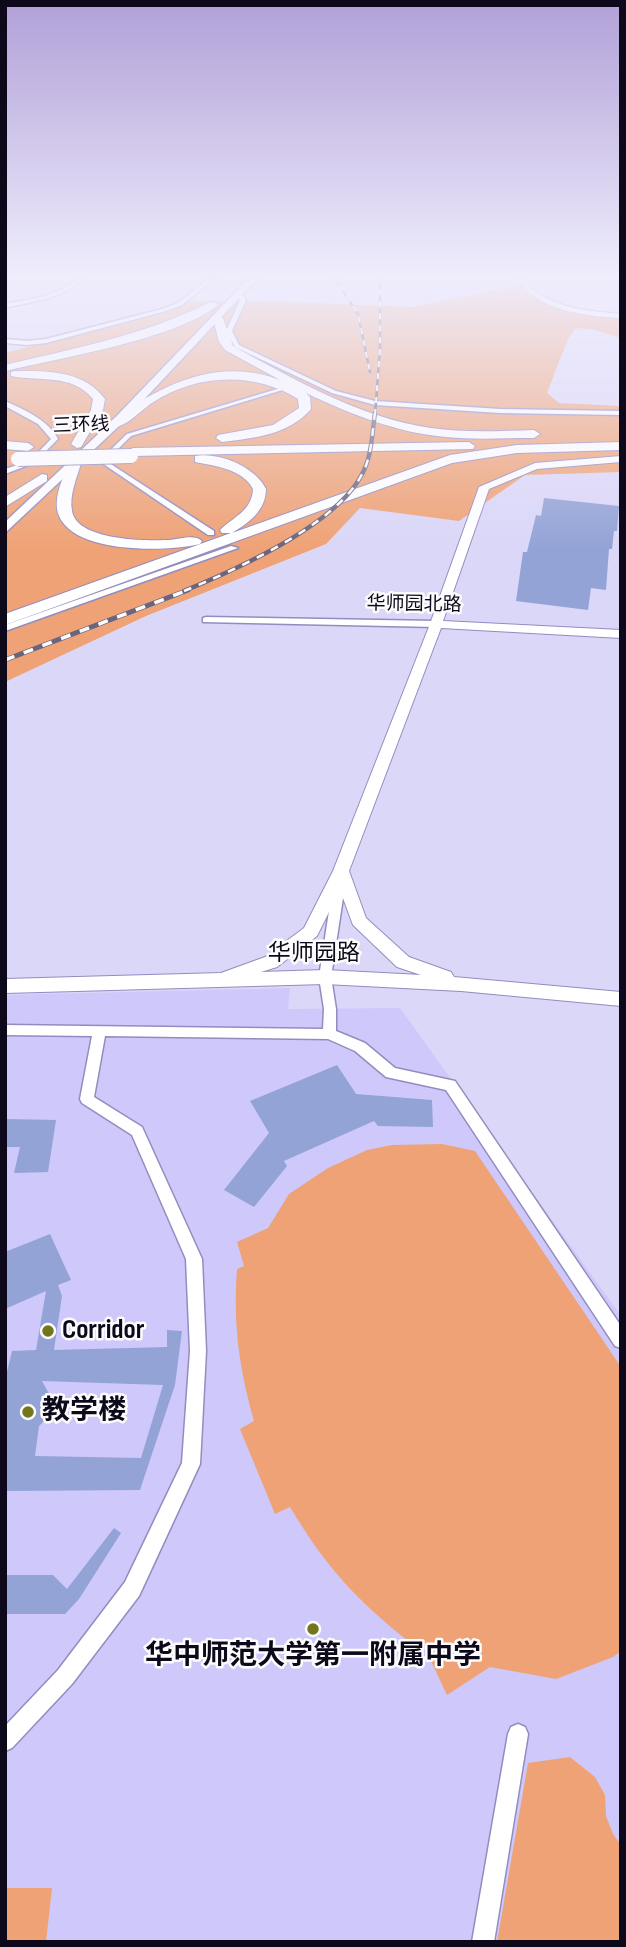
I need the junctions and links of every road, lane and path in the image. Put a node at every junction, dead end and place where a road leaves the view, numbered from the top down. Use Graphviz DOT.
graph roads {
  1 [pos="171,367"];
  2 [pos="267,367"];
  3 [pos="278,367"];
  4 [pos="5,374"];
  5 [pos="286,388"];
  6 [pos="5,403"];
  7 [pos="621,413"];
  8 [pos="107,414"];
  9 [pos="115,424"];
  10 [pos="565,434"];
  11 [pos="621,435"];
  12 [pos="550,440"];
  13 [pos="77,444"];
  14 [pos="621,444"];
  15 [pos="5,446"];
  16 [pos="138,452"];
  17 [pos="16,455"];
  18 [pos="621,459"];
  19 [pos="75,463"];
  20 [pos="5,472"];
  21 [pos="42,478"];
  22 [pos="5,503"];
  23 [pos="5,513"];
  24 [pos="5,529"];
  25 [pos="211,533"];
  26 [pos="226,544"];
  27 [pos="5,620"];
  28 [pos="206,620"];
  29 [pos="436,624"];
  30 [pos="5,628"];
  31 [pos="621,634"];
  32 [pos="341,871"];
  33 [pos="324,977"];
  34 [pos="224,979"];
  35 [pos="461,984"];
  36 [pos="5,986"];
  37 [pos="621,999"];
  38 [pos="5,1030"];
  39 [pos="100,1030"];
  40 [pos="329,1034"];
  41 [pos="621,1340"];
  42 [pos="518,1734"];
  43 [pos="5,1741"];
  44 [pos="483,1942"];
  1 -- 9 [label="main road"];
  2 -- 12 [label="highway"];
  3 -- 7 [label="street"];
  4 -- 13 [label="highway"];
  5 -- 25 [label="street"];
  6 -- 20 [label="street"];
  8 -- 13 [label="main road"];
  9 -- 16 [label="highway"];
  9 -- 19 [label="main road"];
  10 -- 11 [label="highway"];
  11 -- 16 [label="highway, 三环线"];
  12 -- 14 [label="highway"];
  12 -- 16 [label="highway"];
  12 -- 27 [label="highway"];
  13 -- 21 [label="main road"];
  14 -- 16 [label="highway, 三环线"];
  15 -- 17 [label="highway, 三环线"];
  16 -- 17 [label="highway, 三环线, bridge"];
  16 -- 19 [label="highway"];
  18 -- 29 [label="main road"];
  19 -- 24 [label="main road"];
  21 -- 22 [label="highway"];
  21 -- 23 [label="main road"];
  26 -- 30 [label="street"];
  28 -- 29 [label="street, 华师园北路"];
  29 -- 31 [label="main road, 华师园北路"];
  29 -- 32 [label="main road"];
  32 -- 33 [label="street"];
  32 -- 34 [label="main road"];
  32 -- 35 [label="main road"];
  33 -- 34 [label="main road, 华师园路"];
  33 -- 35 [label="main road, 华师园路"];
  33 -- 40 [label="street"];
  34 -- 36 [label="main road, 华师园路"];
  35 -- 37 [label="main road, 华师园路"];
  38 -- 39 [label="street"];
  39 -- 40 [label="street"];
  39 -- 43 [label="street"];
  40 -- 41 [label="street"];
  42 -- 44 [label="street"];
}
